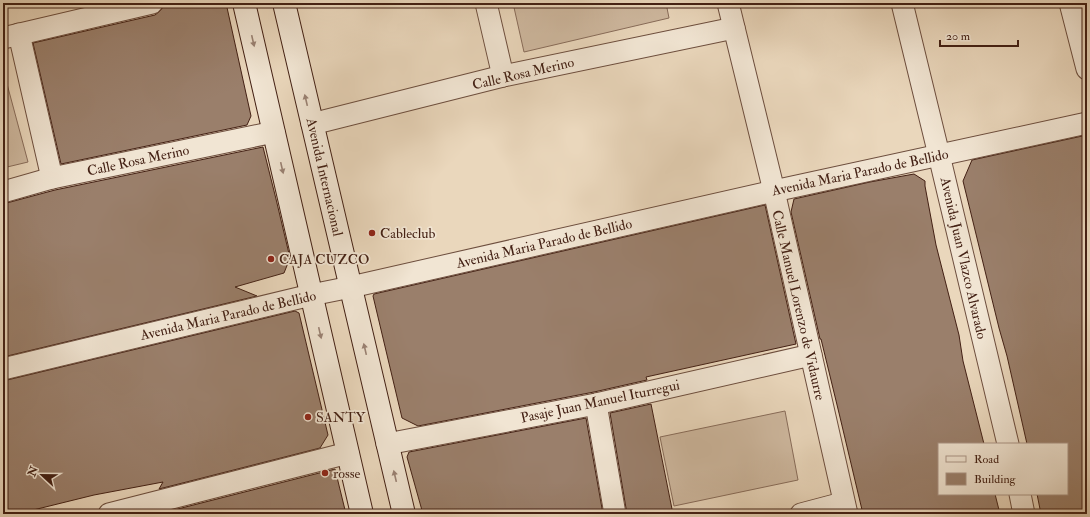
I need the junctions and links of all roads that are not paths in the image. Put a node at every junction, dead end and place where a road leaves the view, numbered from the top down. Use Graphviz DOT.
graph roads {
  1 [pos="152,3"];
  2 [pos="244,3"];
  3 [pos="284,3"];
  4 [pos="486,3"];
  5 [pos="728,3"];
  6 [pos="902,3"];
  7 [pos="1070,3"];
  8 [pos="734,28"];
  9 [pos="11,36"];
  10 [pos="1087,69"];
  11 [pos="503,76"];
  12 [pos="1087,123"];
  13 [pos="312,124"];
  14 [pos="274,132"];
  15 [pos="939,155"];
  16 [pos="52,178"];
  17 [pos="774,191"];
  18 [pos="3,192"];
  19 [pos="351,287"];
  20 [pos="311,295"];
  21 [pos="811,355"];
  22 [pos="3,369"];
  23 [pos="596,404"];
  24 [pos="1008,443"];
  25 [pos="387,444"];
  26 [pos="348,453"];
  27 [pos="1020,495"];
  28 [pos="846,509"];
  29 [pos="135,511"];
  30 [pos="109,514"];
  31 [pos="362,514"];
  32 [pos="404,514"];
  33 [pos="615,514"];
  34 [pos="801,514"];
  35 [pos="1024,514"];
  1 -- 9 [label="street"];
  2 -- 14 [label="main road, one-way"];
  13 -- 3 [label="main road, Avenida Internacional, one-way"];
  4 -- 11 [label="street"];
  5 -- 8 [label="street, Calle Manuel Lorenzo de Vidaurre"];
  6 -- 15 [label="street, Avenida Juan Vlazco Alvarado"];
  7 -- 10 [label="street"];
  8 -- 11 [label="street, Calle Rosa Merino"];
  8 -- 17 [label="street, Calle Manuel Lorenzo de Vidaurre"];
  9 -- 16 [label="street"];
  11 -- 13 [label="street, Calle Rosa Merino"];
  12 -- 15 [label="street, Avenida Maria Parado de Bellido"];
  13 -- 19 [label="main road, Avenida Internacional"];
  14 -- 16 [label="street, Calle Rosa Merino"];
  14 -- 20 [label="main road, one-way"];
  15 -- 17 [label="street, Avenida Maria Parado de Bellido"];
  15 -- 24 [label="street, Avenida Juan Vlazco Alvarado"];
  16 -- 18 [label="street, Calle Rosa Merino"];
  17 -- 19 [label="street, Avenida Maria Parado de Bellido"];
  17 -- 21 [label="street, Calle Manuel Lorenzo de Vidaurre"];
  19 -- 20 [label="street, Avenida Maria Parado de Bellido"];
  25 -- 19 [label="main road, Avenida Internacional, one-way"];
  20 -- 22 [label="street, Avenida Maria Parado de Bellido"];
  20 -- 26 [label="main road, one-way"];
  21 -- 23 [label="street, Pasaje Juan Manuel Iturregui"];
  21 -- 28 [label="street, Calle Manuel Lorenzo de Vidaurre"];
  23 -- 25 [label="street, Pasaje Juan Manuel Iturregui"];
  23 -- 33 [label="street"];
  32 -- 25 [label="main road, Avenida Internacional, one-way"];
  26 -- 29 [label="street"];
  26 -- 31 [label="main road"];
  27 -- 35 [label="street"];
  28 -- 34 [label="street"];
  29 -- 30 [label="street"];
}
